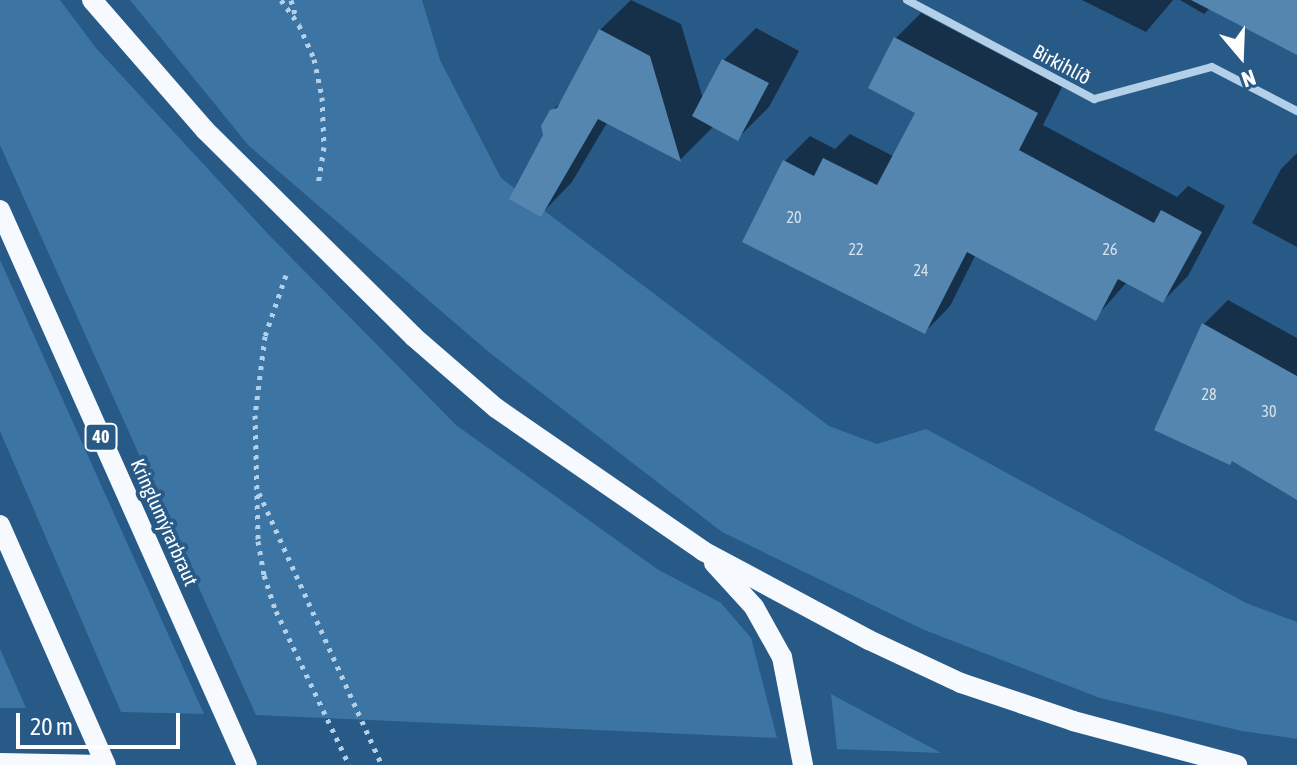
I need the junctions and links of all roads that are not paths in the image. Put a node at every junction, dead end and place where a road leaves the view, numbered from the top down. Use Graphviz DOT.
graph roads {
  1 [pos="92,0"];
  2 [pos="907,0"];
  3 [pos="1297,111"];
  4 [pos="0,210"];
  5 [pos="0,525"];
  6 [pos="703,551"];
  7 [pos="0,763"];
  8 [pos="104,765"];
  9 [pos="247,765"];
  10 [pos="803,765"];
  11 [pos="1237,765"];
  1 -- 6 [label="main road"];
  2 -- 3 [label="street, Birkihlíð"];
  4 -- 9 [label="main road, Kringlumýrarbraut / 40"];
  5 -- 8 [label="main road"];
  6 -- 10 [label="main road"];
  6 -- 11 [label="main road"];
  7 -- 8 [label="main road"];
}
